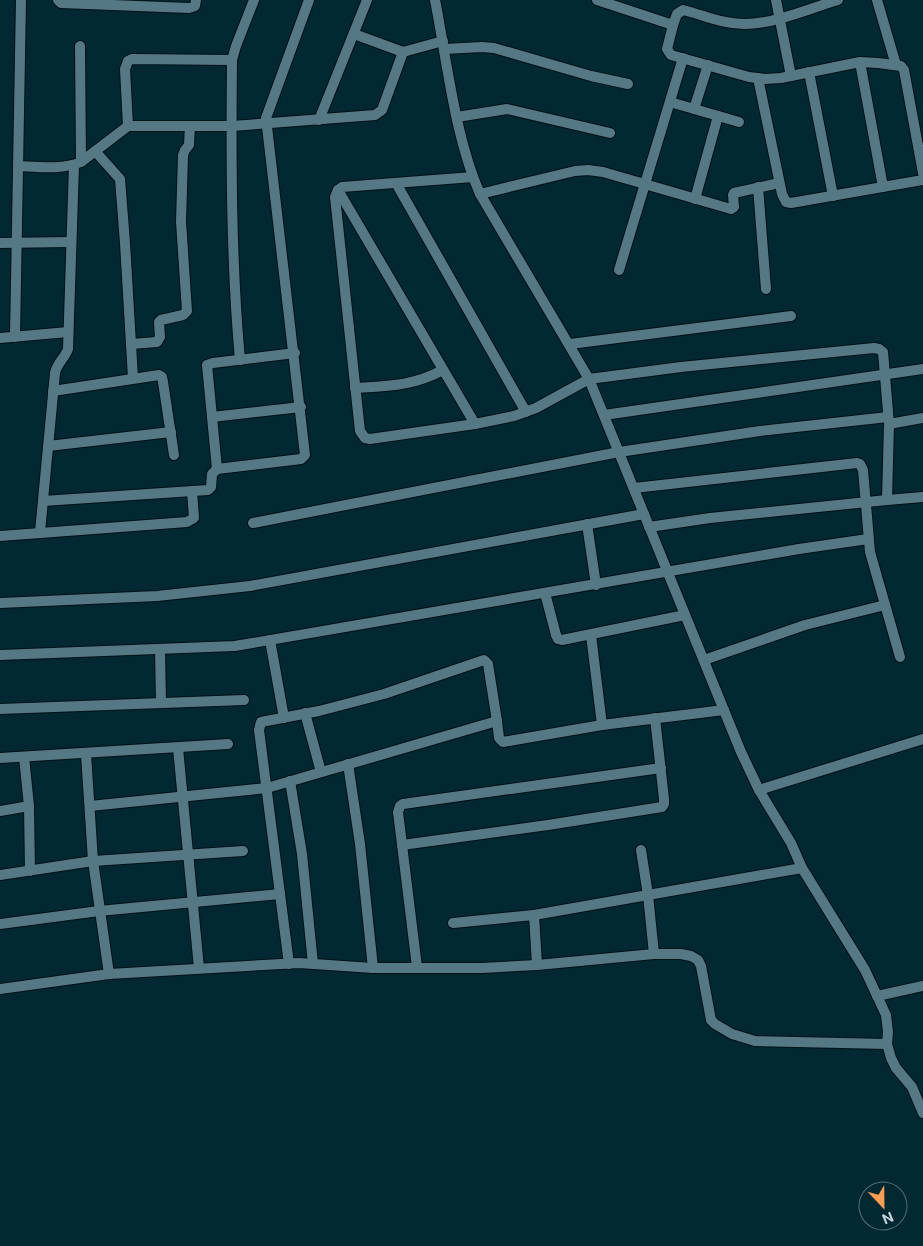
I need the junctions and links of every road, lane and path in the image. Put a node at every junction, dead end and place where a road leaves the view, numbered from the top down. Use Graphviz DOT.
graph roads {
  1 [pos="21,0"];
  2 [pos="58,0"];
  3 [pos="196,0"];
  4 [pos="254,0"];
  5 [pos="309,0"];
  6 [pos="367,0"];
  7 [pos="435,0"];
  8 [pos="776,0"];
  9 [pos="838,0"];
  10 [pos="877,0"];
  11 [pos="604,1"];
  12 [pos="780,18"];
  13 [pos="673,25"];
  14 [pos="354,34"];
  15 [pos="444,45"];
  16 [pos="80,46"];
  17 [pos="403,52"];
  18 [pos="683,58"];
  19 [pos="232,60"];
  20 [pos="860,62"];
  21 [pos="708,65"];
  22 [pos="896,65"];
  23 [pos="810,72"];
  24 [pos="792,76"];
  25 [pos="758,78"];
  26 [pos="628,84"];
  27 [pos="670,102"];
  28 [pos="694,109"];
  29 [pos="718,116"];
  30 [pos="457,117"];
  31 [pos="320,120"];
  32 [pos="739,122"];
  33 [pos="266,124"];
  34 [pos="128,126"];
  35 [pos="190,126"];
  36 [pos="232,126"];
  37 [pos="610,133"];
  38 [pos="95,151"];
  39 [pos="78,164"];
  40 [pos="19,166"];
  41 [pos="923,173"];
  42 [pos="473,177"];
  43 [pos="923,180"];
  44 [pos="396,183"];
  45 [pos="779,183"];
  46 [pos="646,184"];
  47 [pos="758,187"];
  48 [pos="882,187"];
  49 [pos="338,190"];
  50 [pos="480,194"];
  51 [pos="833,196"];
  52 [pos="695,199"];
  53 [pos="71,242"];
  54 [pos="0,243"];
  55 [pos="17,243"];
  56 [pos="619,270"];
  57 [pos="766,290"];
  58 [pos="791,316"];
  59 [pos="68,332"];
  60 [pos="15,337"];
  61 [pos="0,338"];
  62 [pos="132,344"];
  63 [pos="570,344"];
  64 [pos="295,353"];
  65 [pos="240,360"];
  66 [pos="923,369"];
  67 [pos="443,370"];
  68 [pos="886,375"];
  69 [pos="134,378"];
  70 [pos="589,379"];
  71 [pos="355,388"];
  72 [pos="53,391"];
  73 [pos="301,407"];
  74 [pos="526,412"];
  75 [pos="604,415"];
  76 [pos="212,417"];
  77 [pos="923,418"];
  78 [pos="888,421"];
  79 [pos="475,424"];
  80 [pos="171,432"];
  81 [pos="48,446"];
  82 [pos="619,452"];
  83 [pos="174,455"];
  84 [pos="217,469"];
  85 [pos="634,488"];
  86 [pos="192,491"];
  87 [pos="923,497"];
  88 [pos="887,500"];
  89 [pos="43,501"];
  90 [pos="866,503"];
  91 [pos="644,514"];
  92 [pos="253,523"];
  93 [pos="587,524"];
  94 [pos="649,526"];
  95 [pos="40,532"];
  96 [pos="0,536"];
  97 [pos="868,539"];
  98 [pos="668,572"];
  99 [pos="596,585"];
  100 [pos="545,594"];
  101 [pos="0,603"];
  102 [pos="885,605"];
  103 [pos="685,614"];
  104 [pos="591,635"];
  105 [pos="270,640"];
  106 [pos="160,649"];
  107 [pos="0,655"];
  108 [pos="900,657"];
  109 [pos="704,660"];
  110 [pos="244,700"];
  111 [pos="161,703"];
  112 [pos="0,709"];
  113 [pos="724,710"];
  114 [pos="305,713"];
  115 [pos="284,718"];
  116 [pos="655,718"];
  117 [pos="497,722"];
  118 [pos="602,725"];
  119 [pos="923,739"];
  120 [pos="228,744"];
  121 [pos="178,748"];
  122 [pos="86,754"];
  123 [pos="24,757"];
  124 [pos="0,758"];
  125 [pos="348,764"];
  126 [pos="660,768"];
  127 [pos="321,772"];
  128 [pos="290,781"];
  129 [pos="267,788"];
  130 [pos="759,790"];
  131 [pos="183,797"];
  132 [pos="29,806"];
  133 [pos="90,806"];
  134 [pos="0,811"];
  135 [pos="402,845"];
  136 [pos="640,850"];
  137 [pos="242,851"];
  138 [pos="188,855"];
  139 [pos="93,861"];
  140 [pos="802,868"];
  141 [pos="30,871"];
  142 [pos="0,875"];
  143 [pos="280,894"];
  144 [pos="648,895"];
  145 [pos="192,901"];
  146 [pos="99,911"];
  147 [pos="534,915"];
  148 [pos="453,922"];
  149 [pos="0,924"];
  150 [pos="654,954"];
  151 [pos="289,964"];
  152 [pos="313,964"];
  153 [pos="537,965"];
  154 [pos="417,967"];
  155 [pos="198,968"];
  156 [pos="372,968"];
  157 [pos="109,974"];
  158 [pos="923,986"];
  159 [pos="0,989"];
  160 [pos="877,996"];
  161 [pos="887,1044"];
  162 [pos="923,1113"];
  1 -- 40 [label="street"];
  2 -- 3 [label="street"];
  4 -- 19 [label="street"];
  5 -- 33 [label="street"];
  6 -- 14 [label="street"];
  7 -- 15 [label="street"];
  8 -- 12 [label="street"];
  9 -- 12 [label="street"];
  10 -- 22 [label="street"];
  11 -- 13 [label="street"];
  12 -- 13 [label="street"];
  12 -- 24 [label="street"];
  13 -- 18 [label="street"];
  14 -- 17 [label="street"];
  14 -- 31 [label="street"];
  15 -- 17 [label="street"];
  15 -- 26 [label="street"];
  15 -- 30 [label="street"];
  16 -- 39 [label="street"];
  17 -- 31 [label="street"];
  18 -- 21 [label="street"];
  18 -- 27 [label="street"];
  19 -- 34 [label="street"];
  19 -- 36 [label="street"];
  20 -- 22 [label="street"];
  20 -- 23 [label="street"];
  20 -- 48 [label="street"];
  21 -- 25 [label="street"];
  21 -- 28 [label="street"];
  22 -- 41 [label="street"];
  23 -- 24 [label="street"];
  23 -- 51 [label="street"];
  24 -- 25 [label="street"];
  25 -- 45 [label="street"];
  27 -- 28 [label="street"];
  27 -- 46 [label="street"];
  28 -- 29 [label="street"];
  29 -- 32 [label="street"];
  29 -- 52 [label="street"];
  30 -- 37 [label="street"];
  30 -- 42 [label="street"];
  31 -- 33 [label="street"];
  33 -- 36 [label="street"];
  33 -- 64 [label="street"];
  34 -- 35 [label="street"];
  34 -- 38 [label="street"];
  35 -- 36 [label="street"];
  35 -- 62 [label="street"];
  36 -- 65 [label="street"];
  38 -- 39 [label="street"];
  38 -- 62 [label="street"];
  39 -- 40 [label="street"];
  39 -- 53 [label="street"];
  40 -- 55 [label="street"];
  42 -- 44 [label="street"];
  42 -- 50 [label="street"];
  43 -- 48 [label="street"];
  44 -- 49 [label="street"];
  44 -- 74 [label="street"];
  45 -- 47 [label="street"];
  45 -- 51 [label="street"];
  46 -- 50 [label="street"];
  46 -- 52 [label="street"];
  46 -- 56 [label="street"];
  47 -- 52 [label="street"];
  47 -- 57 [label="street"];
  48 -- 51 [label="street"];
  49 -- 67 [label="street"];
  49 -- 71 [label="street"];
  50 -- 63 [label="street"];
  53 -- 55 [label="street"];
  53 -- 59 [label="street"];
  54 -- 55 [label="street"];
  55 -- 60 [label="street"];
  58 -- 63 [label="street"];
  59 -- 60 [label="street"];
  59 -- 72 [label="street"];
  60 -- 61 [label="street"];
  62 -- 69 [label="street"];
  63 -- 70 [label="street"];
  64 -- 65 [label="street"];
  64 -- 73 [label="street"];
  65 -- 76 [label="street"];
  66 -- 68 [label="street"];
  67 -- 71 [label="street"];
  67 -- 79 [label="street"];
  68 -- 70 [label="street"];
  68 -- 75 [label="street"];
  68 -- 78 [label="street"];
  69 -- 72 [label="street"];
  69 -- 80 [label="street"];
  70 -- 74 [label="street"];
  70 -- 75 [label="street"];
  71 -- 79 [label="street"];
  72 -- 81 [label="street"];
  73 -- 76 [label="street"];
  73 -- 84 [label="street"];
  74 -- 79 [label="street"];
  75 -- 82 [label="street"];
  76 -- 84 [label="street"];
  77 -- 78 [label="street"];
  78 -- 82 [label="street"];
  78 -- 88 [label="street"];
  80 -- 81 [label="street"];
  80 -- 83 [label="street"];
  81 -- 89 [label="street"];
  82 -- 85 [label="street"];
  82 -- 92 [label="street"];
  84 -- 86 [label="street"];
  85 -- 90 [label="street"];
  85 -- 91 [label="street"];
  86 -- 89 [label="street"];
  86 -- 95 [label="street"];
  87 -- 88 [label="street"];
  88 -- 90 [label="street"];
  89 -- 95 [label="street"];
  90 -- 94 [label="street"];
  90 -- 97 [label="street"];
  91 -- 93 [label="street"];
  91 -- 94 [label="street"];
  93 -- 99 [label="street"];
  93 -- 101 [label="street"];
  94 -- 98 [label="street"];
  95 -- 96 [label="street"];
  97 -- 98 [label="street"];
  97 -- 102 [label="street"];
  98 -- 99 [label="street"];
  98 -- 103 [label="street"];
  99 -- 100 [label="street"];
  100 -- 104 [label="street"];
  100 -- 105 [label="street"];
  102 -- 108 [label="street"];
  102 -- 109 [label="street"];
  103 -- 104 [label="street"];
  103 -- 109 [label="street"];
  104 -- 118 [label="street"];
  105 -- 106 [label="street"];
  105 -- 115 [label="street"];
  106 -- 107 [label="street"];
  106 -- 111 [label="street"];
  109 -- 113 [label="street"];
  110 -- 111 [label="street"];
  111 -- 112 [label="street"];
  113 -- 116 [label="street"];
  113 -- 130 [label="street"];
  114 -- 115 [label="street"];
  114 -- 117 [label="street"];
  114 -- 127 [label="street"];
  115 -- 129 [label="street"];
  116 -- 118 [label="street"];
  116 -- 126 [label="street"];
  117 -- 118 [label="street"];
  117 -- 125 [label="street"];
  119 -- 130 [label="street"];
  120 -- 121 [label="street"];
  121 -- 122 [label="street"];
  121 -- 131 [label="street"];
  122 -- 123 [label="street"];
  122 -- 133 [label="street"];
  123 -- 124 [label="street"];
  123 -- 132 [label="street"];
  125 -- 127 [label="street"];
  125 -- 156 [label="street"];
  126 -- 135 [label="street"];
  126 -- 135 [label="street"];
  127 -- 128 [label="street"];
  128 -- 129 [label="street"];
  128 -- 152 [label="street"];
  129 -- 131 [label="street"];
  129 -- 143 [label="street"];
  130 -- 140 [label="street"];
  131 -- 133 [label="street"];
  131 -- 138 [label="street"];
  132 -- 134 [label="street"];
  132 -- 141 [label="street"];
  133 -- 139 [label="street"];
  135 -- 154 [label="street"];
  136 -- 144 [label="street"];
  137 -- 138 [label="street"];
  138 -- 139 [label="street"];
  138 -- 145 [label="street"];
  139 -- 141 [label="street"];
  139 -- 146 [label="street"];
  140 -- 144 [label="street"];
  140 -- 160 [label="street"];
  141 -- 142 [label="street"];
  143 -- 145 [label="street"];
  143 -- 151 [label="street"];
  144 -- 147 [label="street"];
  144 -- 150 [label="street"];
  145 -- 146 [label="street"];
  145 -- 155 [label="street"];
  146 -- 149 [label="street"];
  146 -- 157 [label="street"];
  147 -- 148 [label="street"];
  147 -- 153 [label="street"];
  150 -- 153 [label="street"];
  150 -- 161 [label="street"];
  151 -- 152 [label="street"];
  151 -- 155 [label="street"];
  152 -- 156 [label="street"];
  153 -- 154 [label="street"];
  154 -- 156 [label="street"];
  155 -- 157 [label="street"];
  157 -- 159 [label="street"];
  158 -- 160 [label="street"];
  160 -- 161 [label="street"];
  161 -- 162 [label="street"];
}
